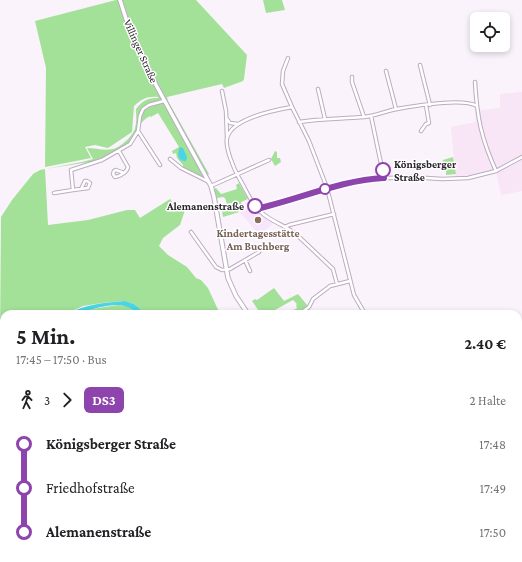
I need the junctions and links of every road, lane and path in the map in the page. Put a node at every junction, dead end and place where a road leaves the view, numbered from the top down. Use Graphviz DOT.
graph roads {
  1 [pos="120,0"];
  2 [pos="288,58"];
  3 [pos="420,65"];
  4 [pos="386,71"];
  5 [pos="352,77"];
  6 [pos="475,82"];
  7 [pos="318,89"];
  8 [pos="222,91"];
  9 [pos="164,101"];
  10 [pos="428,105"];
  11 [pos="476,106"];
  12 [pos="292,107"];
  13 [pos="396,109"];
  14 [pos="371,116"];
  15 [pos="364,117"];
  16 [pos="226,118"];
  17 [pos="325,119"];
  18 [pos="299,122"];
  19 [pos="239,124"];
  20 [pos="138,131"];
  21 [pos="421,131"];
  22 [pos="227,138"];
  23 [pos="119,152"];
  24 [pos="522,157"];
  25 [pos="170,159"];
  26 [pos="269,160"];
  27 [pos="160,165"];
  28 [pos="496,171"];
  29 [pos="124,173"];
  30 [pos="237,174"];
  31 [pos="384,178"];
  32 [pos="208,181"];
  33 [pos="211,186"];
  34 [pos="327,188"];
  35 [pos="81,189"];
  36 [pos="73,190"];
  37 [pos="54,193"];
  38 [pos="257,209"];
  39 [pos="334,214"];
  40 [pos="285,227"];
  41 [pos="191,232"];
  42 [pos="258,252"];
  43 [pos="244,260"];
  44 [pos="226,270"];
  45 [pos="250,271"];
  46 [pos="350,281"];
  47 [pos="337,284"];
  48 [pos="246,310"];
  49 [pos="305,310"];
  50 [pos="362,310"];
  1 -- 9 [label="main road, Villinger Straße"];
  2 -- 12 [label="street"];
  3 -- 10 [label="street"];
  4 -- 13 [label="street"];
  5 -- 15 [label="street"];
  6 -- 11 [label="street"];
  7 -- 17 [label="street"];
  8 -- 16 [label="street"];
  9 -- 20 [label="street"];
  9 -- 32 [label="main road, Villinger Straße"];
  10 -- 11 [label="street"];
  10 -- 13 [label="street"];
  10 -- 21 [label="street"];
  11 -- 28 [label="street"];
  12 -- 18 [label="street"];
  12 -- 19 [label="street"];
  13 -- 14 [label="street"];
  14 -- 15 [label="street"];
  14 -- 31 [label="street"];
  15 -- 17 [label="street"];
  16 -- 19 [label="street"];
  16 -- 22 [label="street"];
  17 -- 18 [label="street"];
  18 -- 34 [label="street"];
  19 -- 22 [label="street"];
  20 -- 23 [label="street"];
  20 -- 27 [label="street"];
  22 -- 30 [label="street"];
  23 -- 29 [label="street"];
  23 -- 36 [label="street"];
  24 -- 28 [label="street"];
  25 -- 32 [label="street"];
  26 -- 30 [label="street"];
  28 -- 31 [label="street"];
  30 -- 33 [label="street"];
  30 -- 38 [label="street"];
  31 -- 34 [label="street"];
  32 -- 33 [label="main road, Villinger Straße"];
  33 -- 44 [label="main road, Villinger Straße"];
  34 -- 38 [label="street"];
  34 -- 39 [label="street"];
  35 -- 36 [label="street"];
  36 -- 37 [label="street"];
  38 -- 40 [label="street"];
  39 -- 40 [label="street"];
  39 -- 46 [label="street"];
  40 -- 47 [label="street"];
  41 -- 44 [label="street"];
  42 -- 43 [label="street"];
  43 -- 44 [label="street"];
  43 -- 45 [label="street"];
  44 -- 48 [label="main road, Villinger Straße"];
  46 -- 47 [label="street"];
  46 -- 50 [label="street"];
  47 -- 49 [label="street"];
}
